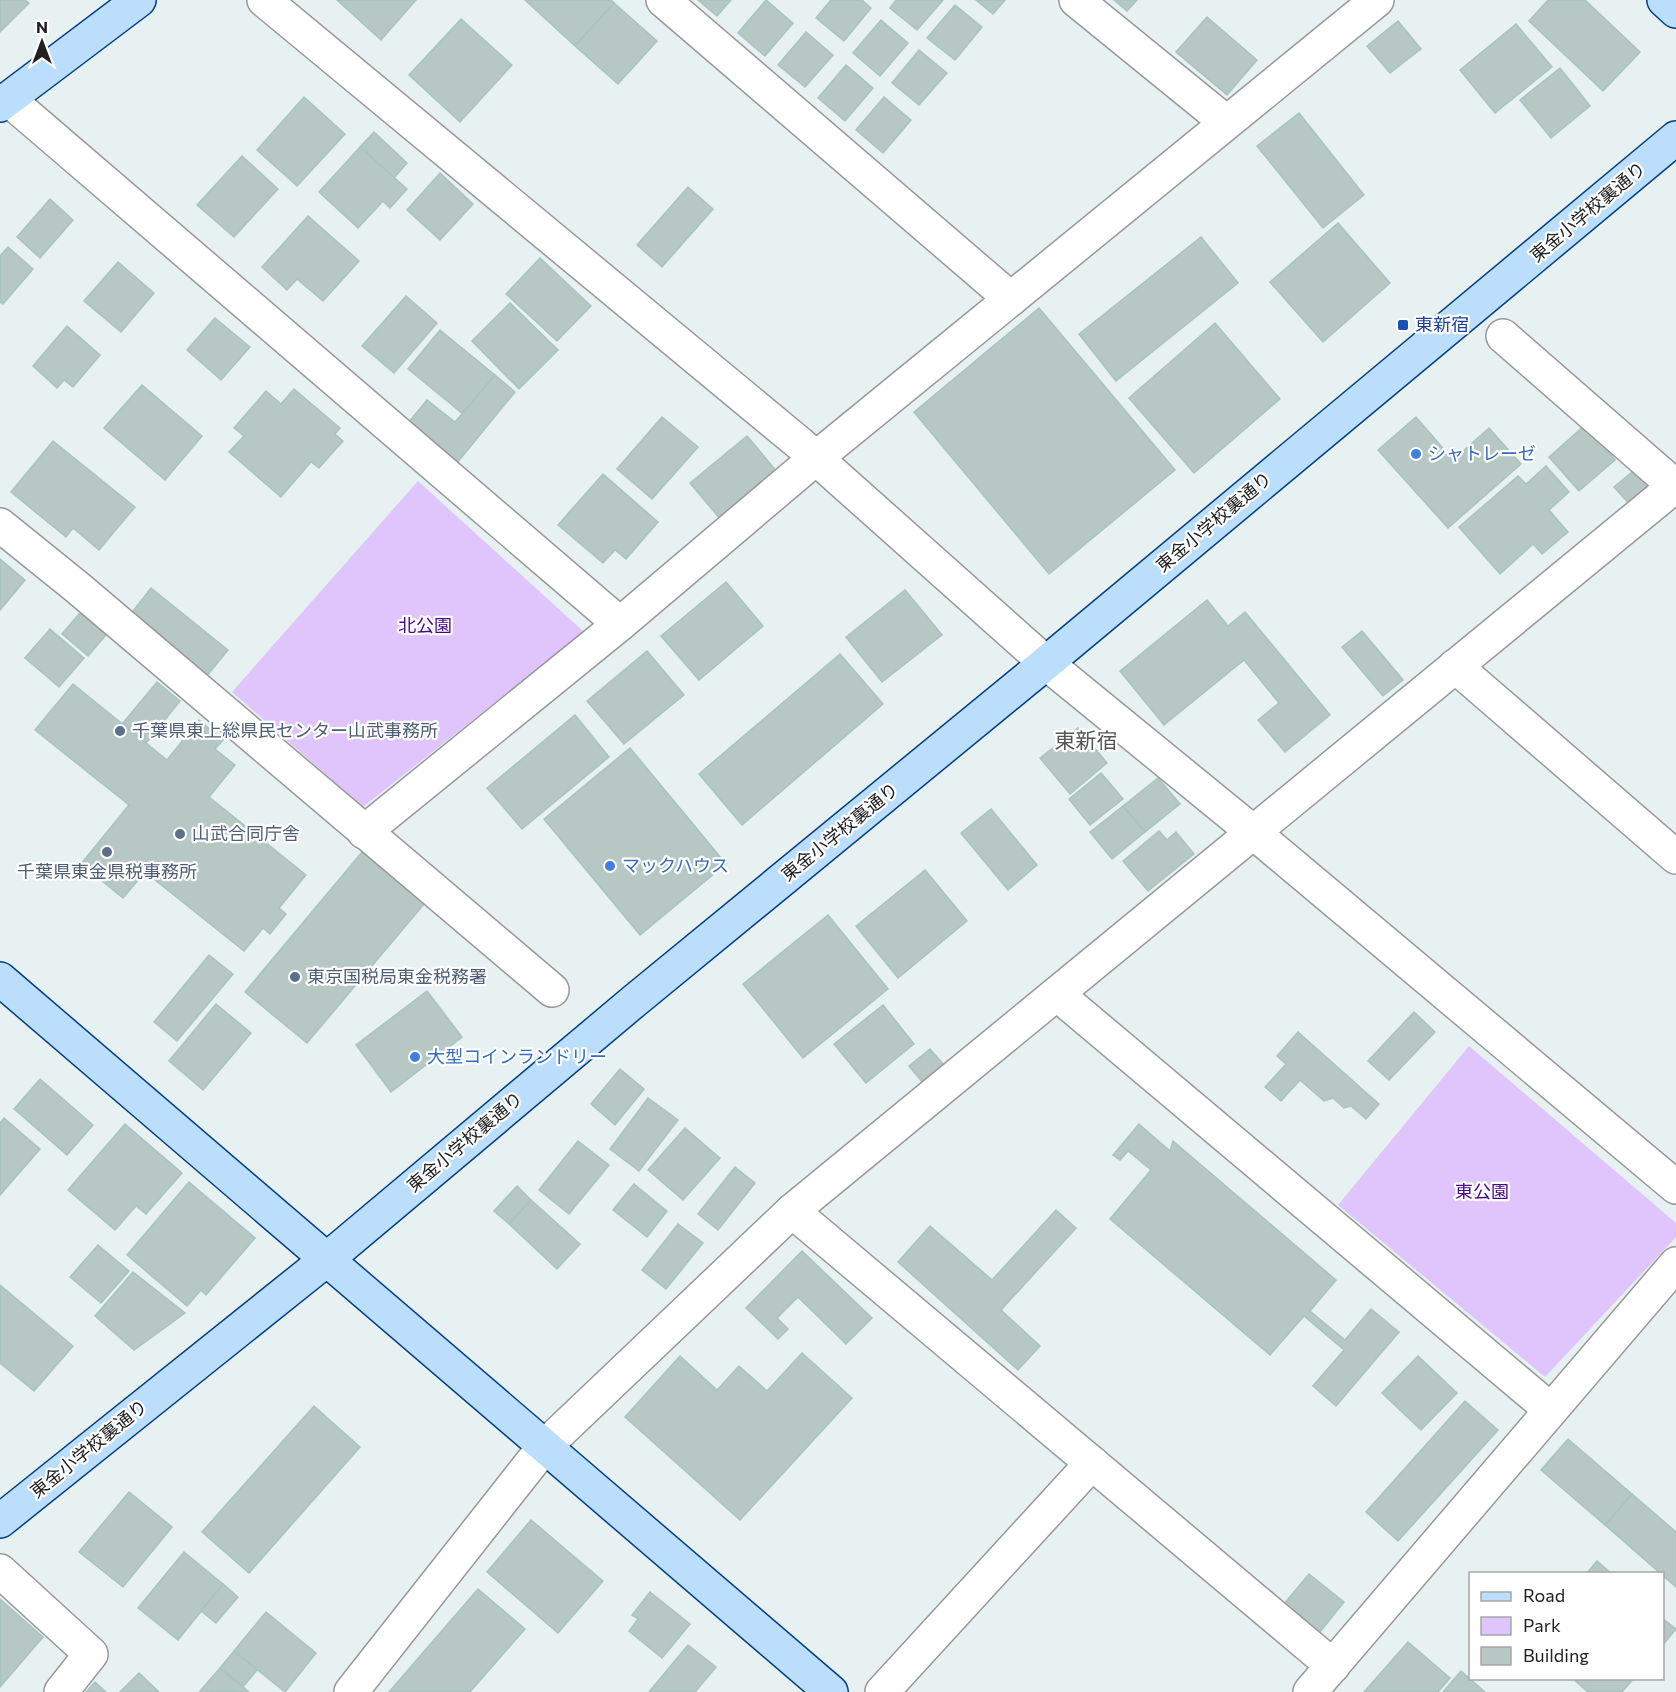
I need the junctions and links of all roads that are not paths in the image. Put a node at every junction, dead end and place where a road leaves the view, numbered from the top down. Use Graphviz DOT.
graph roads {
  1 [pos="139,0"];
  2 [pos="264,0"];
  3 [pos="663,0"];
  4 [pos="1076,0"];
  5 [pos="1377,0"];
  6 [pos="1664,0"];
  7 [pos="1676,11"];
  8 [pos="4,102"];
  9 [pos="1226,122"];
  10 [pos="1676,138"];
  11 [pos="1011,299"];
  12 [pos="1503,336"];
  13 [pos="816,458"];
  14 [pos="1675,486"];
  15 [pos="0,525"];
  16 [pos="620,624"];
  17 [pos="1046,663"];
  18 [pos="1455,666"];
  19 [pos="364,832"];
  20 [pos="1253,832"];
  21 [pos="1676,857"];
  22 [pos="0,979"];
  23 [pos="552,990"];
  24 [pos="1057,994"];
  25 [pos="1676,1187"];
  26 [pos="792,1211"];
  27 [pos="326,1260"];
  28 [pos="1676,1264"];
  29 [pos="1551,1410"];
  30 [pos="544,1447"];
  31 [pos="1092,1463"];
  32 [pos="0,1521"];
  33 [pos="0,1571"];
  34 [pos="1333,1665"];
  35 [pos="61,1692"];
  36 [pos="351,1692"];
  37 [pos="831,1692"];
  38 [pos="882,1692"];
  39 [pos="1310,1692"];
  1 -- 8 [label="street"];
  2 -- 13 [label="street"];
  3 -- 11 [label="street"];
  4 -- 9 [label="street"];
  5 -- 9 [label="street"];
  6 -- 7 [label="street"];
  8 -- 16 [label="street"];
  9 -- 11 [label="street"];
  10 -- 17 [label="street, 東金小学校裏通り"];
  11 -- 13 [label="street"];
  12 -- 14 [label="street"];
  13 -- 16 [label="street"];
  13 -- 17 [label="street"];
  14 -- 18 [label="street"];
  15 -- 19 [label="street"];
  16 -- 19 [label="street"];
  17 -- 20 [label="street"];
  17 -- 27 [label="street, 東金小学校裏通り"];
  18 -- 20 [label="street"];
  18 -- 21 [label="street"];
  19 -- 23 [label="street"];
  20 -- 24 [label="street"];
  20 -- 25 [label="street"];
  22 -- 27 [label="street"];
  24 -- 26 [label="street"];
  24 -- 29 [label="street"];
  26 -- 30 [label="street"];
  26 -- 31 [label="street"];
  27 -- 30 [label="street"];
  27 -- 32 [label="street, 東金小学校裏通り"];
  28 -- 29 [label="street"];
  29 -- 34 [label="street"];
  30 -- 36 [label="street"];
  30 -- 37 [label="street"];
  31 -- 34 [label="street"];
  31 -- 38 [label="street"];
  33 -- 35 [label="street"];
  34 -- 39 [label="street"];
}
